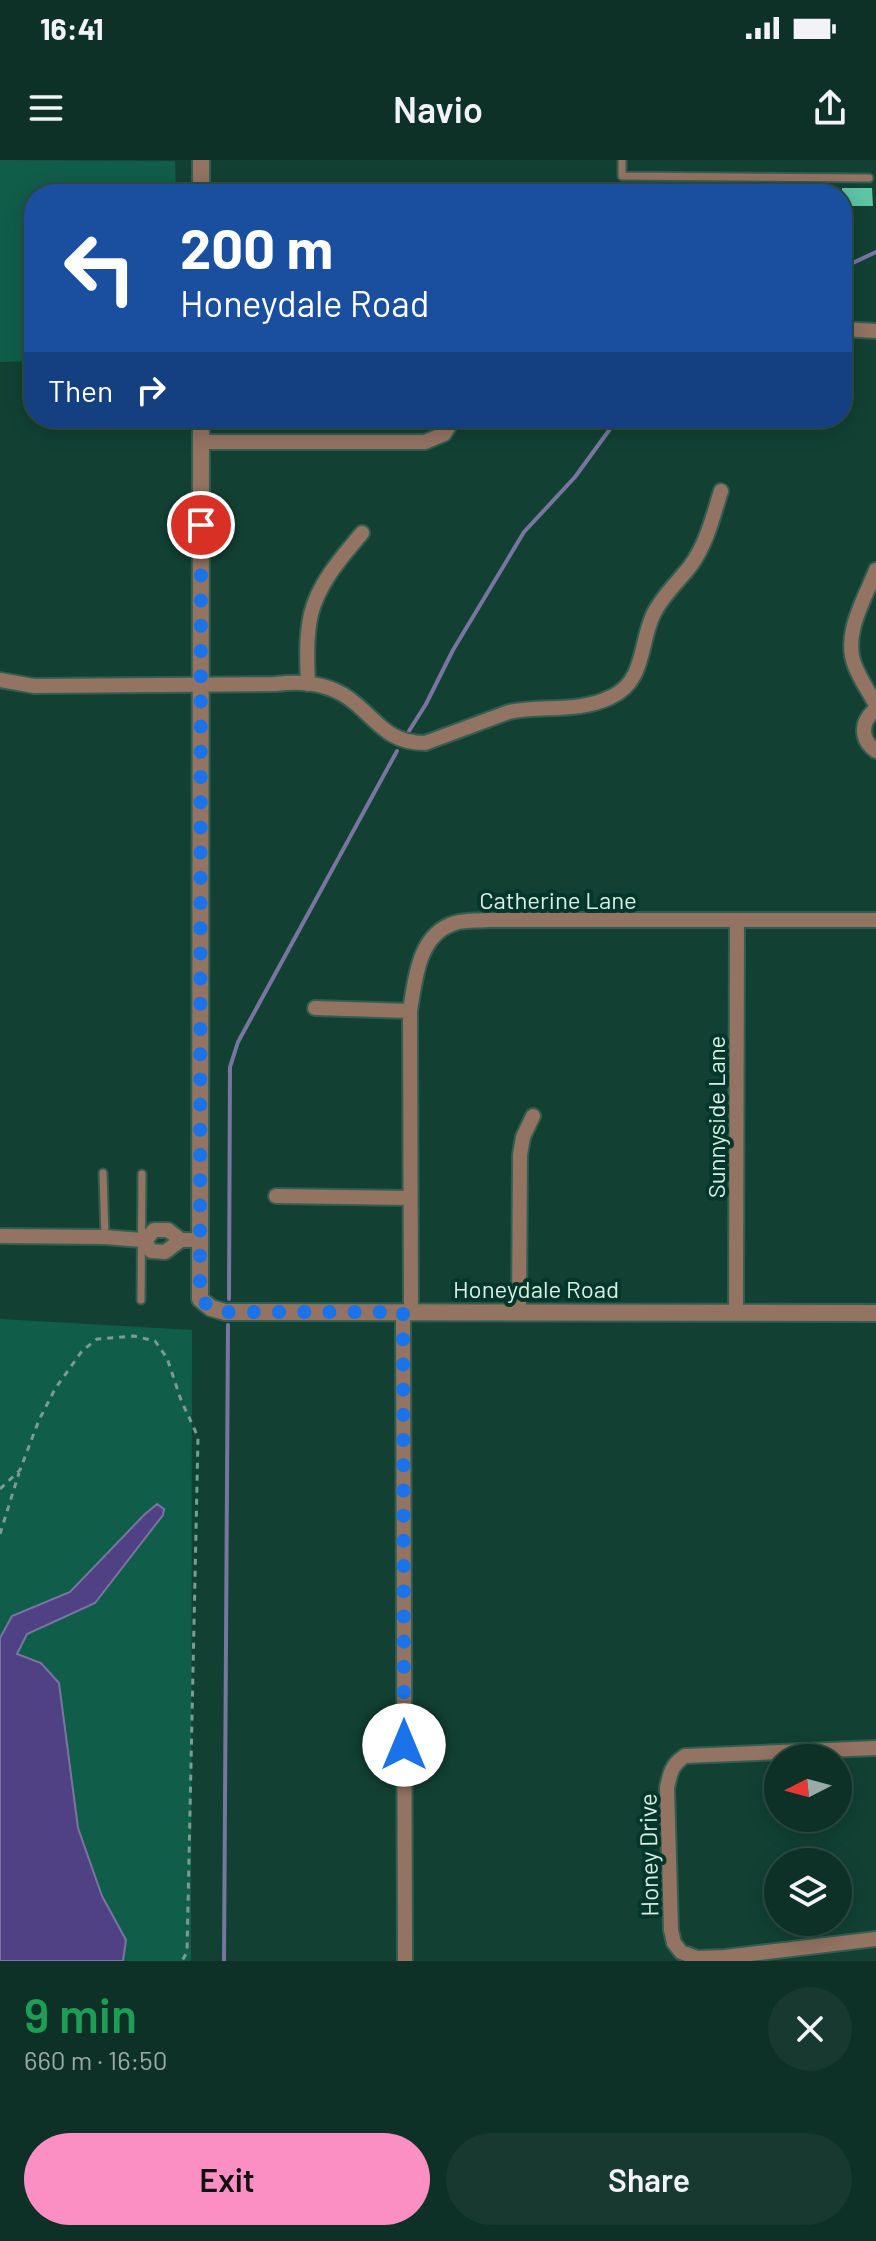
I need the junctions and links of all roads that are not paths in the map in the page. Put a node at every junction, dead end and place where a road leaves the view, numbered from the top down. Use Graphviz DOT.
graph roads {
  1 [pos="201,160"];
  2 [pos="622,160"];
  3 [pos="869,178"];
  4 [pos="201,184"];
  5 [pos="852,330"];
  6 [pos="876,331"];
  7 [pos="201,428"];
  8 [pos="448,428"];
  9 [pos="201,442"];
  10 [pos="721,491"];
  11 [pos="362,533"];
  12 [pos="876,570"];
  13 [pos="0,680"];
  14 [pos="201,683"];
  15 [pos="308,684"];
  16 [pos="876,707"];
  17 [pos="876,751"];
  18 [pos="737,920"];
  19 [pos="876,920"];
  20 [pos="315,1008"];
  21 [pos="410,1011"];
  22 [pos="533,1116"];
  23 [pos="103,1173"];
  24 [pos="142,1174"];
  25 [pos="276,1196"];
  26 [pos="410,1198"];
  27 [pos="0,1236"];
  28 [pos="105,1237"];
  29 [pos="143,1240"];
  30 [pos="200,1240"];
  31 [pos="141,1300"];
  32 [pos="407,1312"];
  33 [pos="519,1312"];
  34 [pos="736,1313"];
  35 [pos="876,1313"];
  36 [pos="876,1748"];
  37 [pos="876,1939"];
  38 [pos="405,1961"];
  1 -- 4 [label="street"];
  2 -- 3 [label="lane"];
  5 -- 6 [label="street"];
  7 -- 9 [label="street"];
  8 -- 9 [label="street"];
  9 -- 14 [label="street"];
  10 -- 15 [label="street"];
  11 -- 15 [label="street"];
  12 -- 16 [label="street"];
  13 -- 14 [label="street"];
  14 -- 15 [label="street"];
  14 -- 30 [label="street"];
  16 -- 17 [label="street"];
  18 -- 19 [label="street, Catherine Lane"];
  18 -- 21 [label="street, Catherine Lane"];
  18 -- 34 [label="street, Sunnyside Lane"];
  20 -- 21 [label="street"];
  21 -- 26 [label="street, Catherine Lane"];
  22 -- 33 [label="street"];
  23 -- 28 [label="lane"];
  24 -- 29 [label="lane"];
  25 -- 26 [label="street"];
  26 -- 32 [label="street, Catherine Lane"];
  27 -- 28 [label="street"];
  28 -- 29 [label="street"];
  29 -- 30 [label="street"];
  29 -- 31 [label="lane"];
  30 -- 32 [label="street, Honeydale Road"];
  32 -- 33 [label="street, Honeydale Road"];
  32 -- 38 [label="street, Catherine Lane"];
  33 -- 34 [label="street, Honeydale Road"];
  34 -- 35 [label="street, Honeydale Road"];
  36 -- 37 [label="street, Honey Drive"];
}
